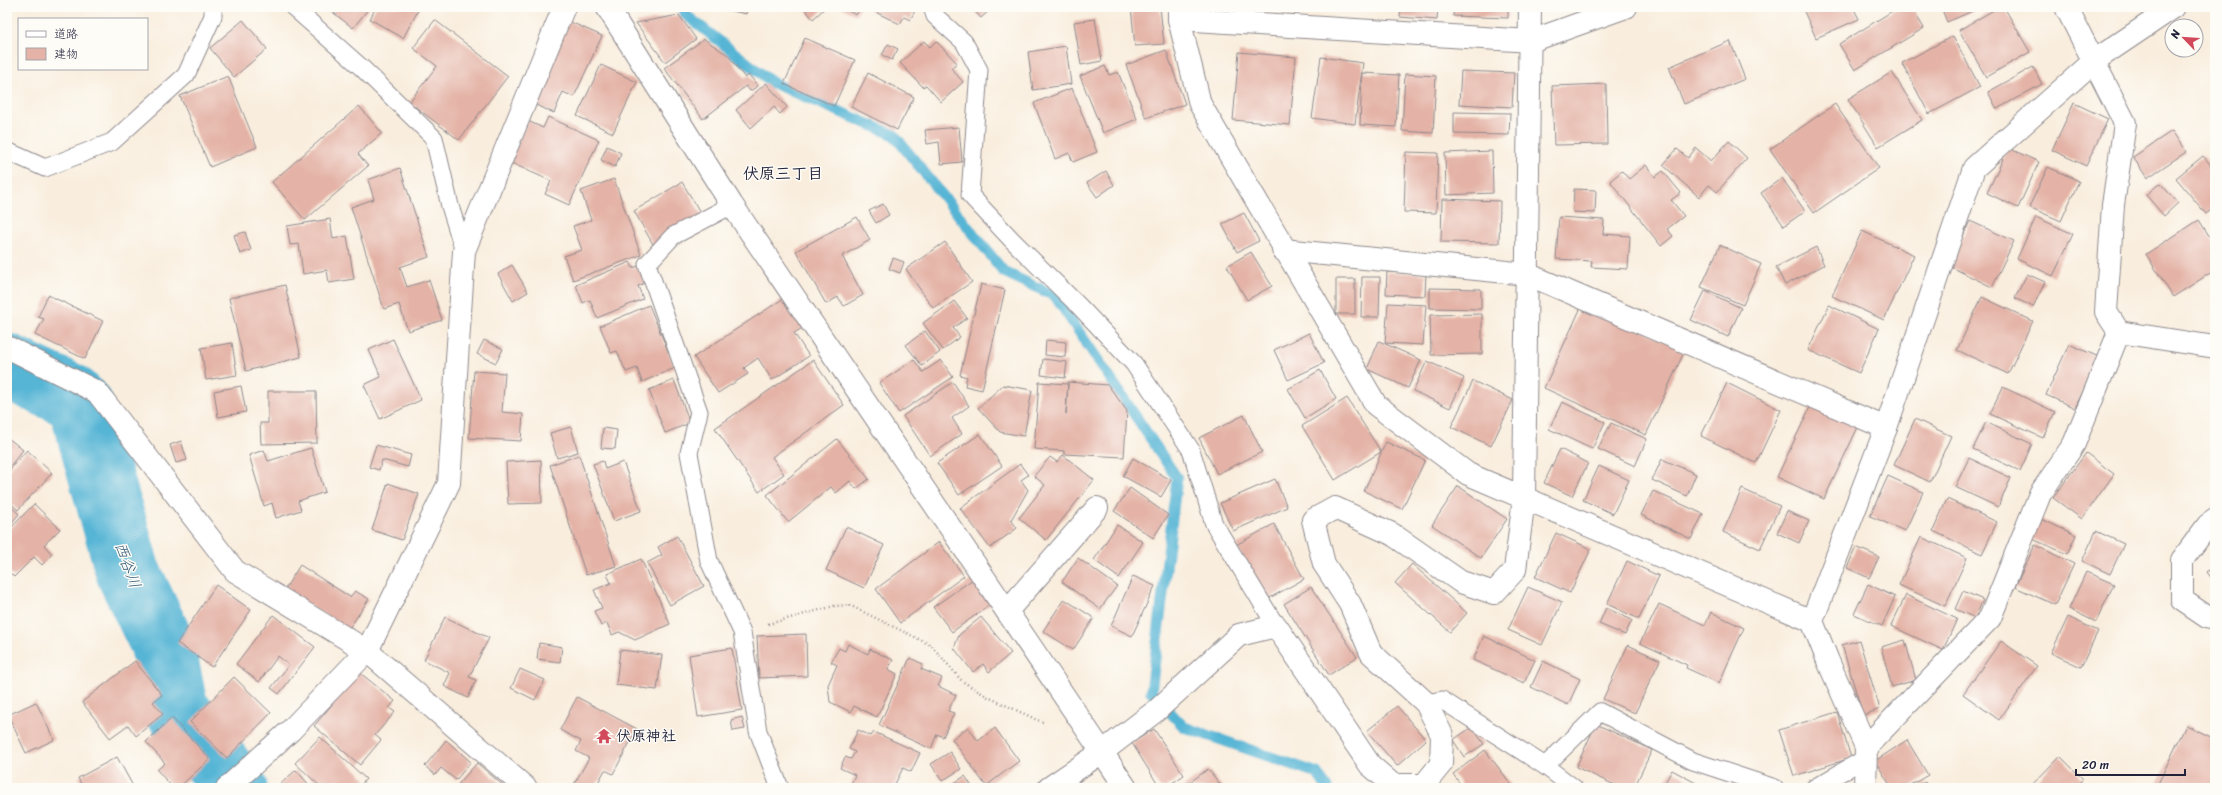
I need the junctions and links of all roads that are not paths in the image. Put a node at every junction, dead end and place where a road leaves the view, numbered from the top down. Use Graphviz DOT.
graph roads {
  1 [pos="213,7"];
  2 [pos="293,7"];
  3 [pos="564,7"];
  4 [pos="607,7"];
  5 [pos="932,7"];
  6 [pos="1530,7"];
  7 [pos="1626,7"];
  8 [pos="2066,7"];
  9 [pos="2174,7"];
  10 [pos="1179,13"];
  11 [pos="1531,41"];
  12 [pos="2094,61"];
  13 [pos="7,151"];
  14 [pos="732,205"];
  15 [pos="1284,250"];
  16 [pos="464,251"];
  17 [pos="1527,274"];
  18 [pos="2119,332"];
  19 [pos="7,346"];
  20 [pos="2215,348"];
  21 [pos="1886,428"];
  22 [pos="1524,498"];
  23 [pos="1097,508"];
  24 [pos="2215,520"];
  25 [pos="1007,611"];
  26 [pos="2215,619"];
  27 [pos="1812,621"];
  28 [pos="1276,626"];
  29 [pos="367,651"];
  30 [pos="1426,703"];
  31 [pos="1102,752"];
  32 [pos="1866,753"];
  33 [pos="1545,766"];
  34 [pos="227,788"];
  35 [pos="526,788"];
  36 [pos="780,788"];
  37 [pos="1049,788"];
  38 [pos="1126,788"];
  39 [pos="1574,788"];
  40 [pos="1775,788"];
  41 [pos="1814,788"];
  42 [pos="1865,788"];
  1 -- 13 [label="lane"];
  2 -- 16 [label="lane"];
  3 -- 16 [label="street"];
  4 -- 14 [label="street"];
  5 -- 28 [label="lane"];
  6 -- 11 [label="street"];
  7 -- 11 [label="street"];
  8 -- 12 [label="street"];
  9 -- 12 [label="street"];
  10 -- 11 [label="street"];
  10 -- 15 [label="street"];
  11 -- 17 [label="street"];
  12 -- 18 [label="street"];
  12 -- 21 [label="street"];
  14 -- 25 [label="street"];
  14 -- 36 [label="lane"];
  15 -- 17 [label="street"];
  15 -- 22 [label="street"];
  16 -- 29 [label="street"];
  17 -- 21 [label="street"];
  17 -- 22 [label="street"];
  18 -- 20 [label="street"];
  18 -- 32 [label="street"];
  19 -- 29 [label="street"];
  21 -- 27 [label="street"];
  22 -- 27 [label="street"];
  22 -- 30 [label="street"];
  23 -- 25 [label="street"];
  24 -- 26 [label="street"];
  25 -- 31 [label="street"];
  27 -- 32 [label="street"];
  28 -- 30 [label="street"];
  28 -- 31 [label="street"];
  29 -- 34 [label="street"];
  29 -- 35 [label="street"];
  30 -- 33 [label="lane"];
  31 -- 37 [label="street"];
  31 -- 38 [label="street"];
  32 -- 41 [label="lane"];
  32 -- 42 [label="street"];
  33 -- 39 [label="lane"];
  33 -- 40 [label="lane"];
}
